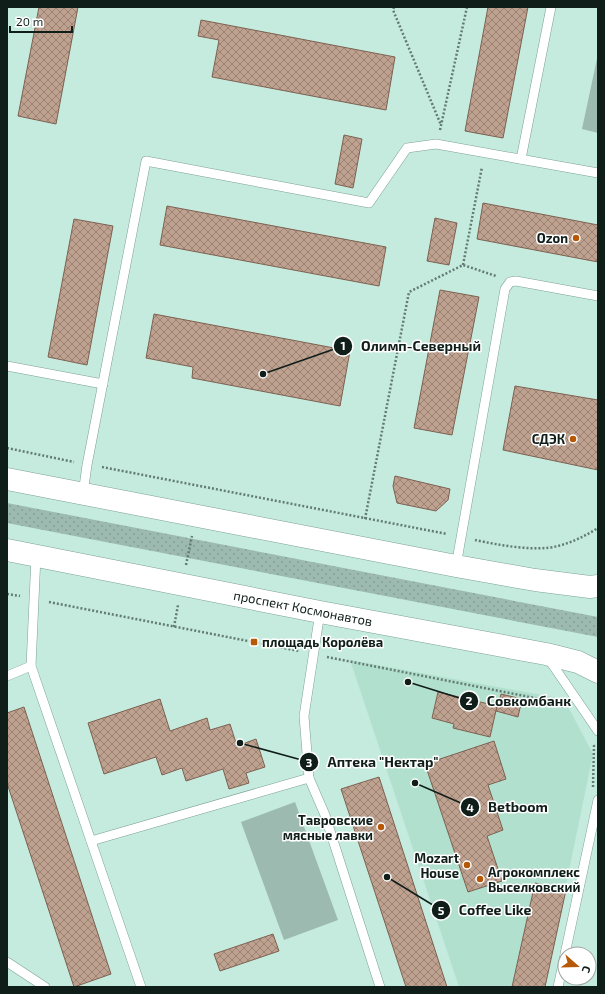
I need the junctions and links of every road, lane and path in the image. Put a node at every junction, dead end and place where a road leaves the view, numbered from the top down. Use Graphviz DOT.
graph roads {
  1 [pos="394,7"];
  2 [pos="467,7"];
  3 [pos="551,7"];
  4 [pos="441,125"];
  5 [pos="436,144"];
  6 [pos="485,152"];
  7 [pos="521,159"];
  8 [pos="598,173"];
  9 [pos="463,265"];
  10 [pos="510,282"];
  11 [pos="598,296"];
  12 [pos="7,366"];
  13 [pos="103,384"];
  14 [pos="7,448"];
  15 [pos="87,465"];
  16 [pos="7,479"];
  17 [pos="83,494"];
  18 [pos="196,516"];
  19 [pos="365,518"];
  20 [pos="598,528"];
  21 [pos="461,537"];
  22 [pos="7,550"];
  23 [pos="36,556"];
  24 [pos="456,566"];
  25 [pos="182,585"];
  26 [pos="598,586"];
  27 [pos="7,594"];
  28 [pos="35,599"];
  29 [pos="320,612"];
  30 [pos="314,654"];
  31 [pos="546,654"];
  32 [pos="32,666"];
  33 [pos="598,672"];
  34 [pos="7,676"];
  35 [pos="568,710"];
  36 [pos="598,731"];
  37 [pos="591,740"];
  38 [pos="309,778"];
  39 [pos="592,793"];
  40 [pos="598,800"];
  41 [pos="92,841"];
  42 [pos="567,946"];
  43 [pos="7,962"];
  44 [pos="45,987"];
  45 [pos="141,987"];
  46 [pos="380,987"];
  1 -- 4 [label="path"];
  2 -- 4 [label="path"];
  3 -- 7 [label="lane"];
  4 -- 5 [label="path"];
  5 -- 6 [label="lane"];
  5 -- 13 [label="lane"];
  6 -- 7 [label="lane"];
  6 -- 9 [label="path"];
  7 -- 8 [label="lane"];
  9 -- 10 [label="path"];
  9 -- 19 [label="path"];
  10 -- 11 [label="lane"];
  10 -- 21 [label="lane"];
  12 -- 13 [label="lane"];
  13 -- 15 [label="lane"];
  14 -- 15 [label="path"];
  15 -- 17 [label="lane"];
  15 -- 19 [label="path"];
  16 -- 17 [label="main road"];
  17 -- 18 [label="main road"];
  18 -- 24 [label="main road"];
  18 -- 25 [label="path"];
  19 -- 21 [label="path"];
  20 -- 21 [label="path"];
  21 -- 24 [label="lane"];
  22 -- 23 [label="main road, проспект Космонавтов"];
  23 -- 25 [label="main road, проспект Космонавтов"];
  23 -- 28 [label="lane"];
  24 -- 26 [label="main road"];
  25 -- 29 [label="main road, проспект Космонавтов"];
  27 -- 28 [label="path"];
  28 -- 30 [label="path"];
  28 -- 32 [label="lane"];
  29 -- 30 [label="lane"];
  29 -- 31 [label="main road, проспект Космонавтов"];
  30 -- 35 [label="path"];
  30 -- 38 [label="lane"];
  31 -- 33 [label="main road, проспект Космонавтов"];
  31 -- 36 [label="lane"];
  32 -- 34 [label="lane"];
  32 -- 41 [label="lane"];
  37 -- 39 [label="path"];
  38 -- 41 [label="lane"];
  38 -- 46 [label="lane"];
  40 -- 42 [label="lane"];
  41 -- 45 [label="lane"];
  43 -- 44 [label="lane"];
}
